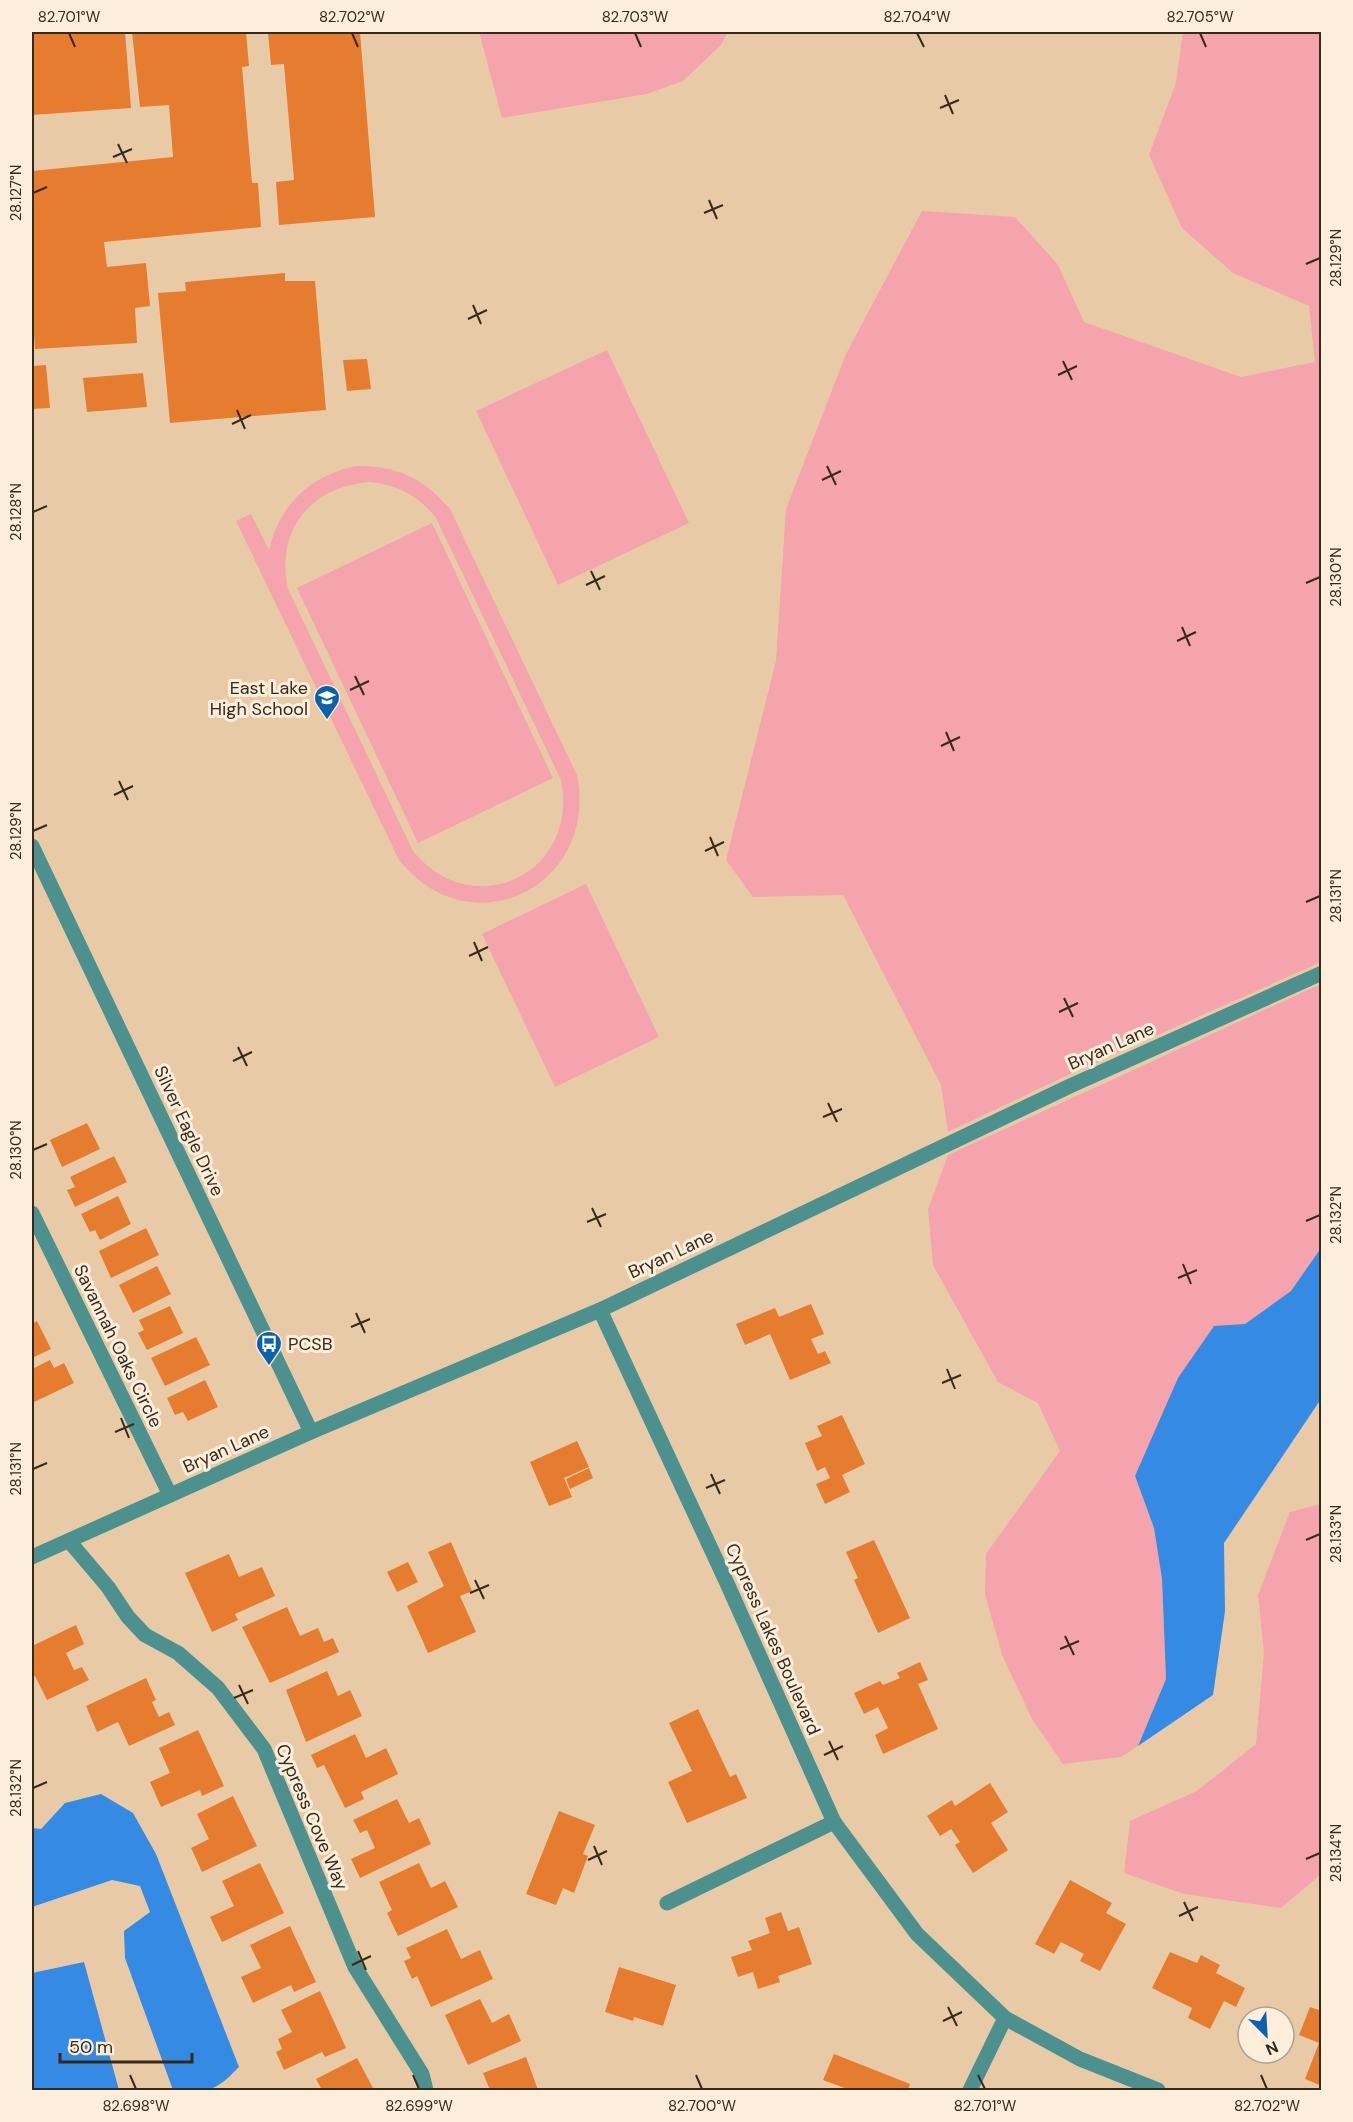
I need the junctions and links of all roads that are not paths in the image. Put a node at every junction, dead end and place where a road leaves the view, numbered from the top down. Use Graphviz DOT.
graph roads {
  1 [pos="32,846"];
  2 [pos="1322,973"];
  3 [pos="32,1214"];
  4 [pos="600,1310"];
  5 [pos="311,1432"];
  6 [pos="170,1495"];
  7 [pos="69,1541"];
  8 [pos="32,1557"];
  9 [pos="834,1822"];
  10 [pos="667,1903"];
  11 [pos="1005,2018"];
  12 [pos="426,2091"];
  13 [pos="970,2091"];
  14 [pos="1158,2091"];
  1 -- 5 [label="street, Silver Eagle Drive"];
  2 -- 4 [label="street, Bryan Lane"];
  3 -- 6 [label="street, Savannah Oaks Circle"];
  4 -- 5 [label="street, Bryan Lane"];
  4 -- 9 [label="street, Cypress Lakes Boulevard"];
  5 -- 6 [label="street, Bryan Lane"];
  6 -- 7 [label="street, Bryan Lane"];
  7 -- 8 [label="street, Bryan Lane"];
  7 -- 12 [label="street, Cypress Cove Way"];
  9 -- 10 [label="street"];
  9 -- 11 [label="street, Cypress Lakes Boulevard"];
  11 -- 13 [label="street"];
  11 -- 14 [label="street, Cypress Lakes Boulevard"];
}
